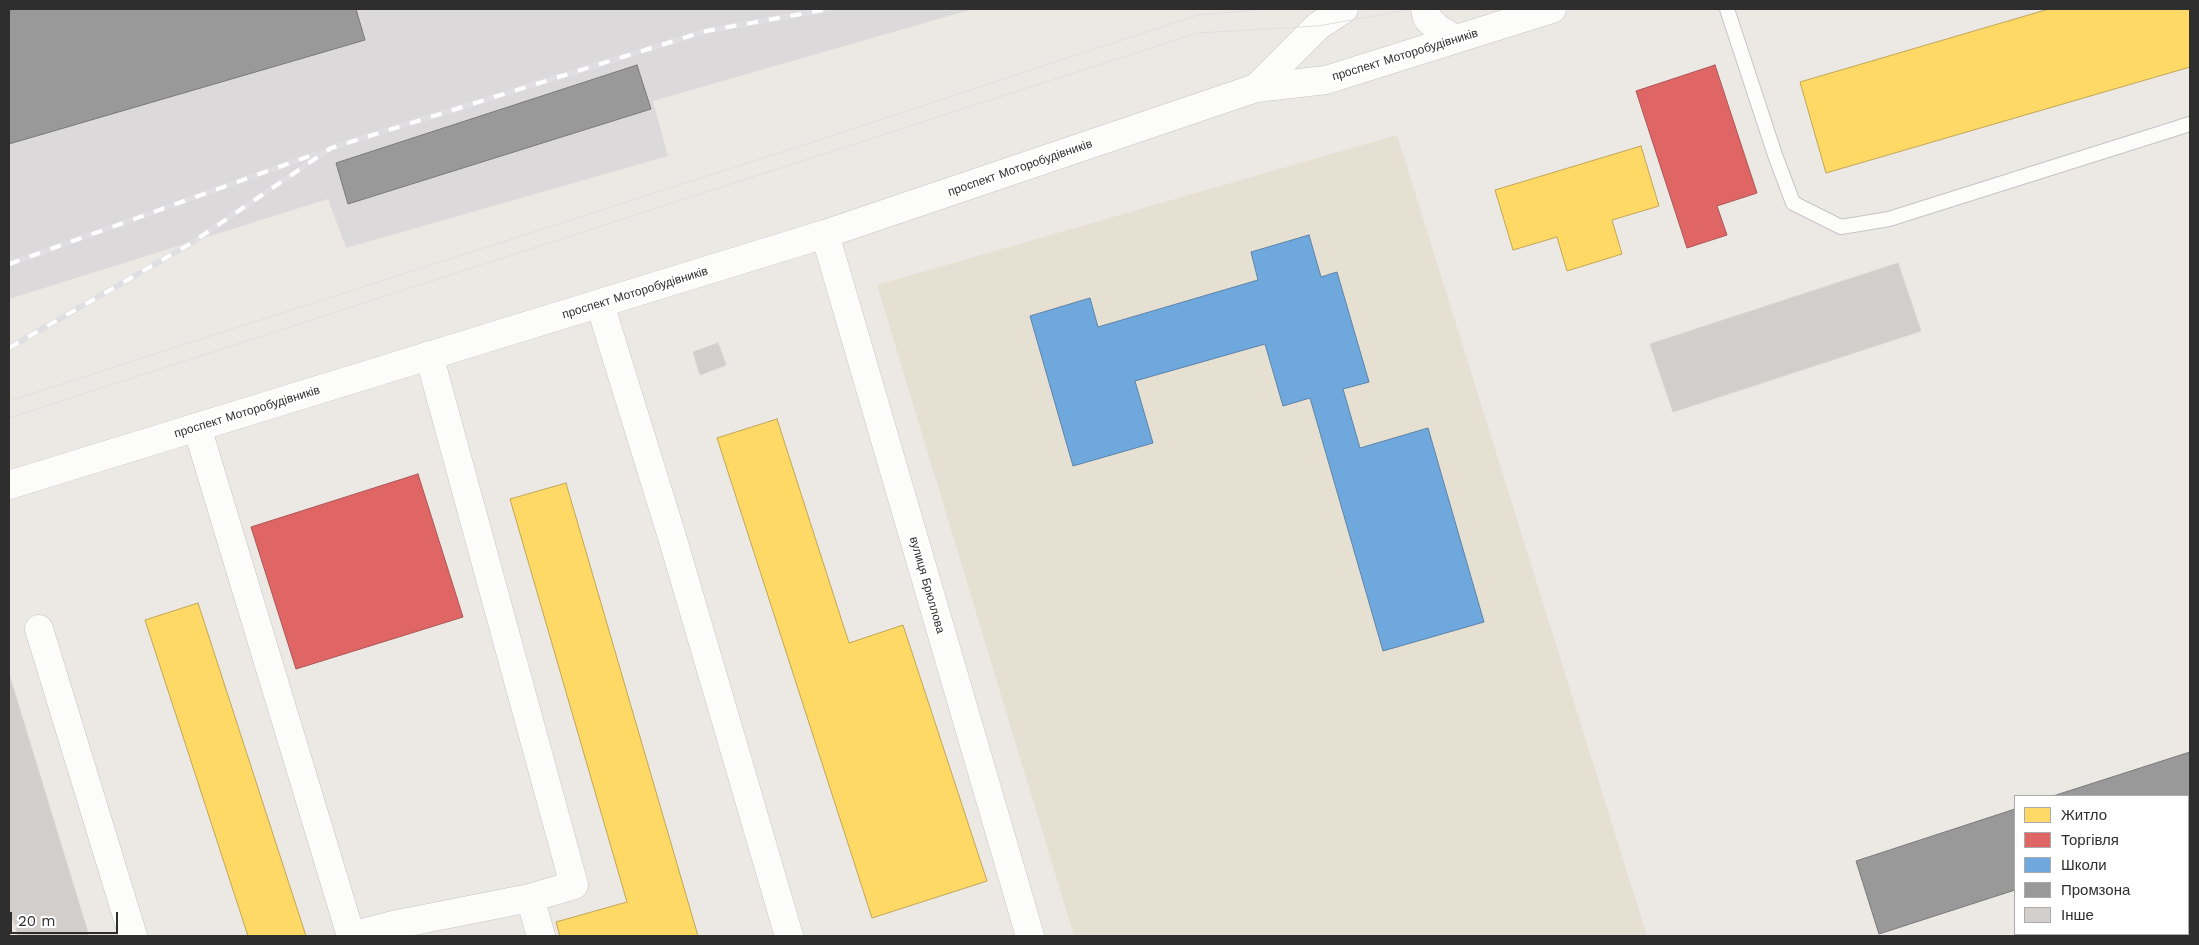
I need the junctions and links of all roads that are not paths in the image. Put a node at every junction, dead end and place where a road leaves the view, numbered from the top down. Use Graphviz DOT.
graph roads {
  1 [pos="1344,9"];
  2 [pos="1425,9"];
  3 [pos="1552,9"];
  4 [pos="1727,9"];
  5 [pos="1456,39"];
  6 [pos="1256,88"];
  7 [pos="2190,124"];
  8 [pos="825,234"];
  9 [pos="600,304"];
  10 [pos="429,355"];
  11 [pos="197,427"];
  12 [pos="9,485"];
  13 [pos="39,629"];
  14 [pos="530,898"];
  15 [pos="395,931"];
  16 [pos="133,936"];
  17 [pos="541,936"];
  18 [pos="789,936"];
  19 [pos="1030,936"];
  1 -- 6 [label="street, проспект Моторобудівників"];
  2 -- 5 [label="street"];
  3 -- 5 [label="street, проспект Моторобудівників"];
  4 -- 7 [label="lane"];
  5 -- 6 [label="street, проспект Моторобудівників"];
  6 -- 8 [label="street, проспект Моторобудівників"];
  8 -- 9 [label="street, проспект Моторобудівників"];
  8 -- 19 [label="street, вулиця Брюллова"];
  9 -- 10 [label="street, проспект Моторобудівників"];
  9 -- 18 [label="street"];
  10 -- 11 [label="street, проспект Моторобудівників"];
  10 -- 14 [label="street"];
  11 -- 12 [label="street, проспект Моторобудівників"];
  11 -- 15 [label="street"];
  13 -- 16 [label="street"];
  14 -- 15 [label="street"];
  14 -- 17 [label="street"];
}
